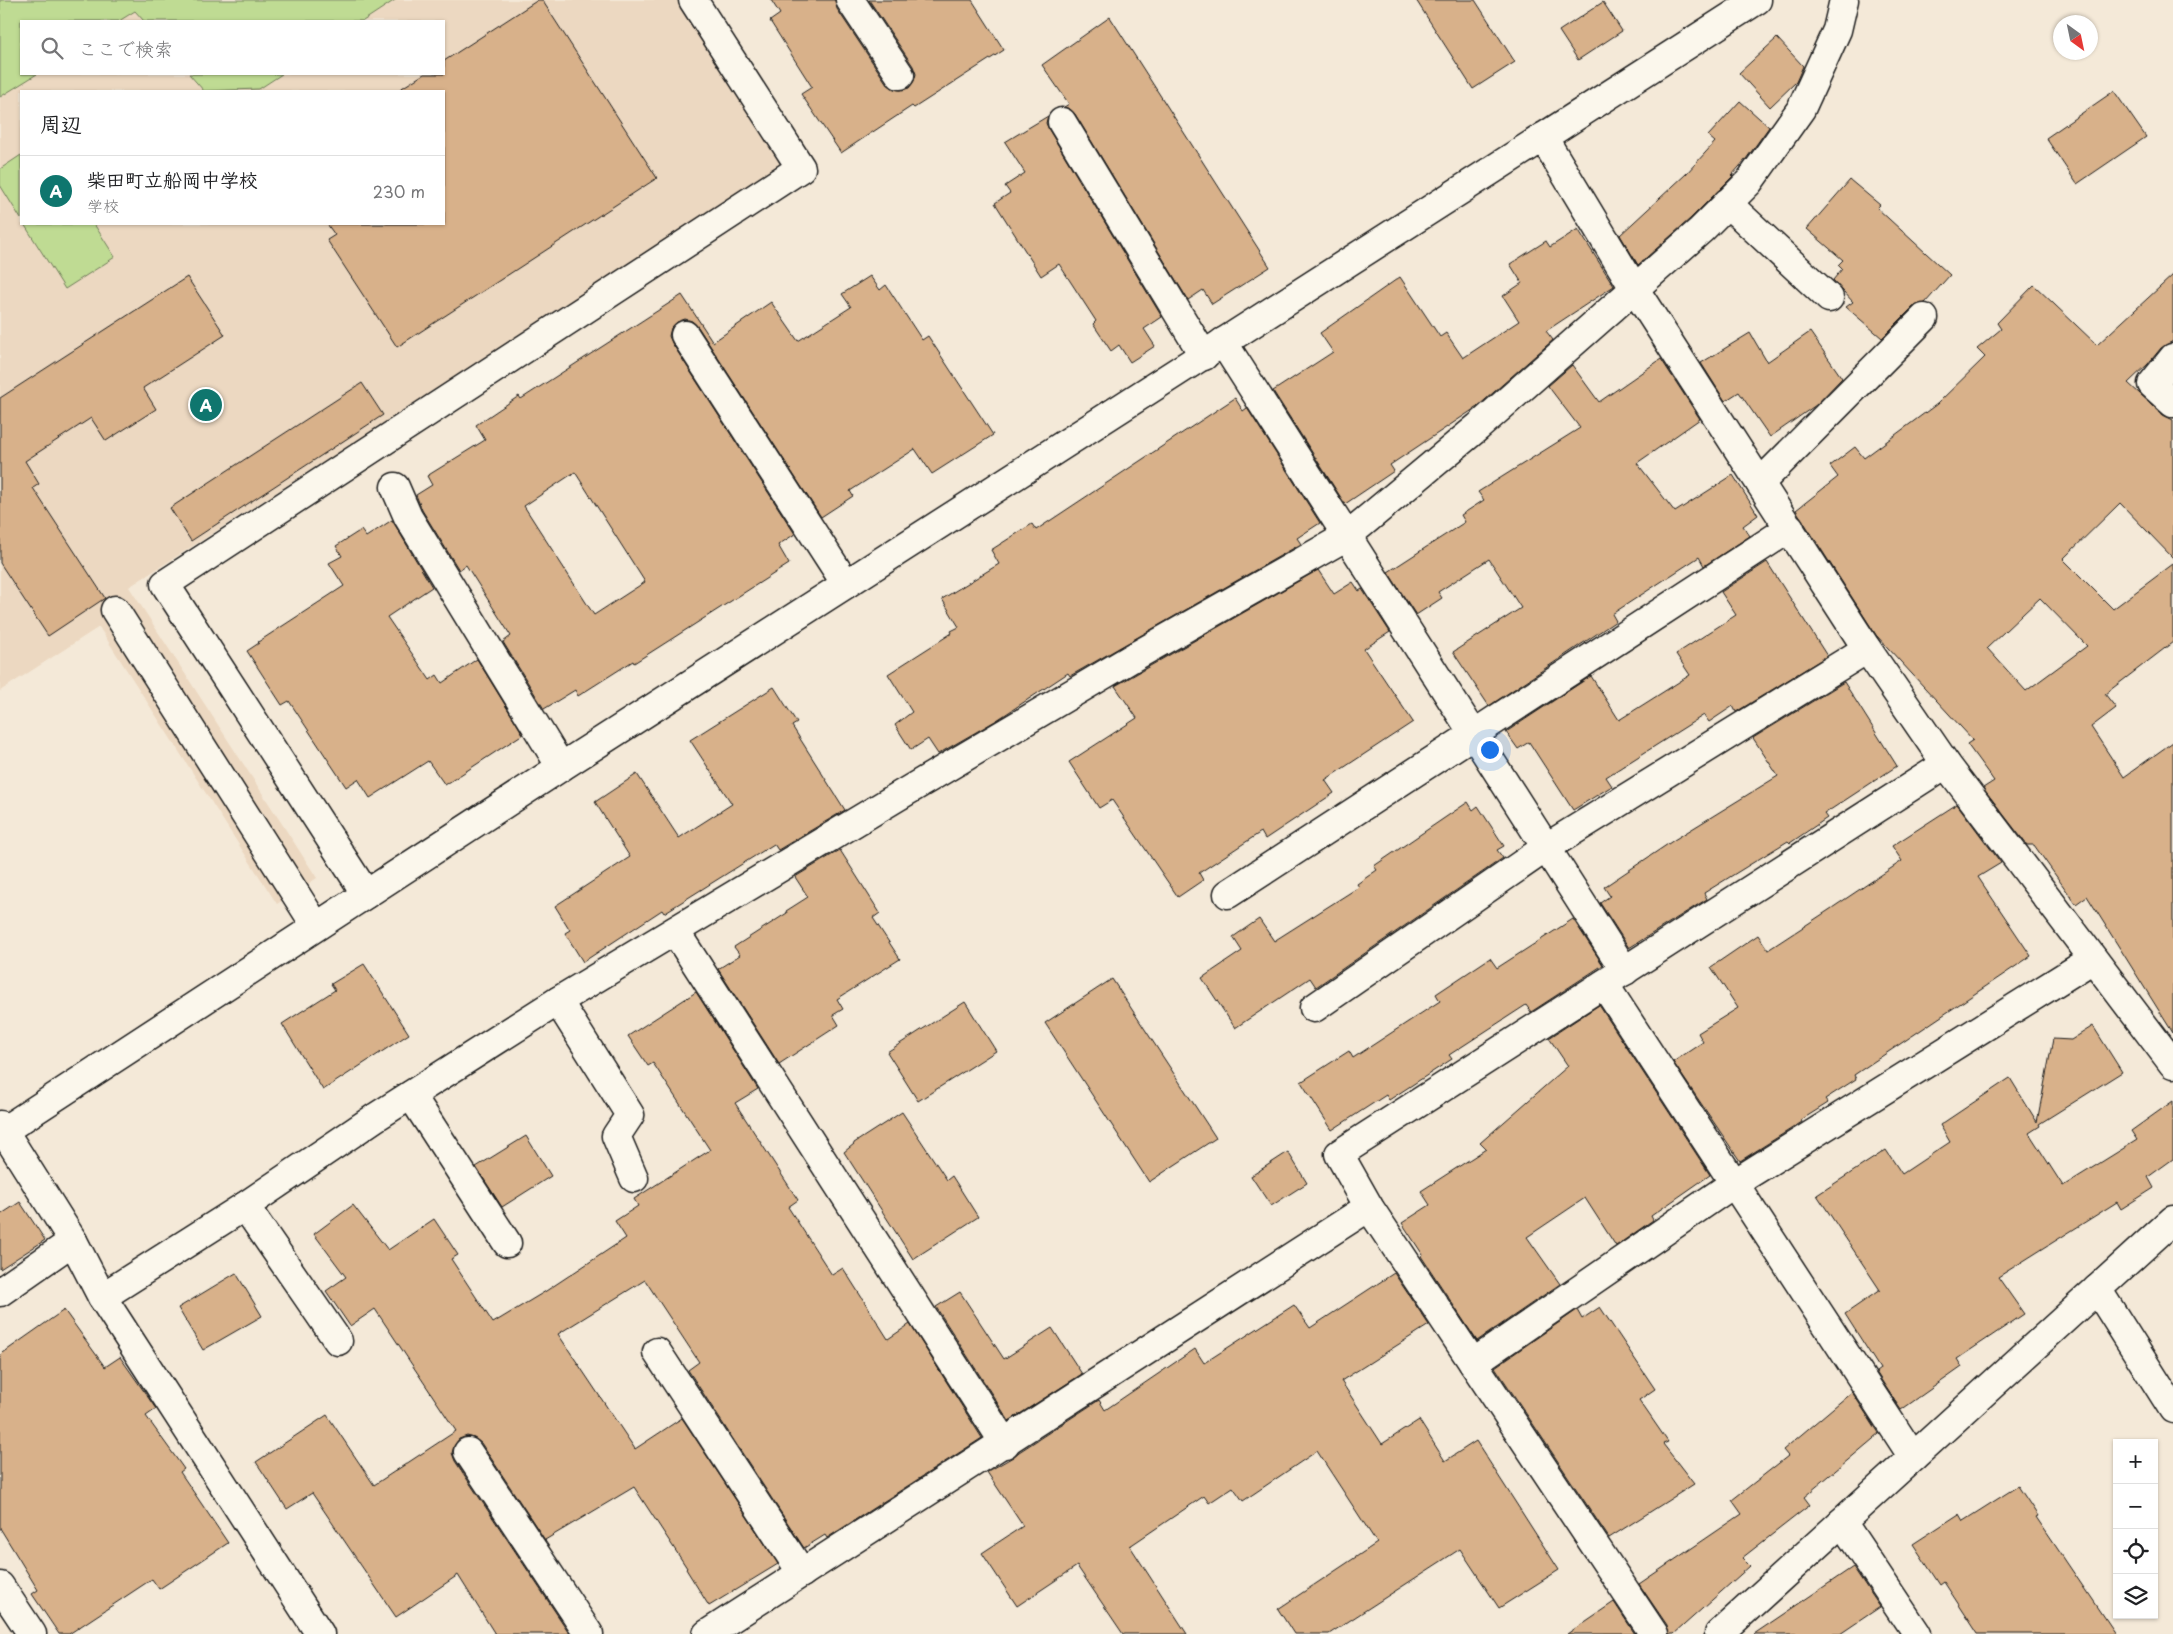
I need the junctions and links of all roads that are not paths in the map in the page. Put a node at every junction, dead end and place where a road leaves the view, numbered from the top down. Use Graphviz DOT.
graph roads {
  1 [pos="693,0"];
  2 [pos="850,0"];
  3 [pos="1757,0"];
  4 [pos="1844,0"];
  5 [pos="900,75"];
  6 [pos="1062,122"];
  7 [pos="1543,137"];
  8 [pos="1727,203"];
  9 [pos="1634,288"];
  10 [pos="1828,298"];
  11 [pos="1924,318"];
  12 [pos="685,335"];
  13 [pos="1214,349"];
  14 [pos="2173,358"];
  15 [pos="2173,404"];
  16 [pos="1760,483"];
  17 [pos="395,487"];
  18 [pos="1790,528"];
  19 [pos="1347,536"];
  20 [pos="846,584"];
  21 [pos="114,610"];
  22 [pos="1867,649"];
  23 [pos="1473,733"];
  24 [pos="1946,764"];
  25 [pos="560,768"];
  26 [pos="1547,847"];
  27 [pos="366,894"];
  28 [pos="1228,894"];
  29 [pos="316,926"];
  30 [pos="675,931"];
  31 [pos="2093,959"];
  32 [pos="1615,978"];
  33 [pos="558,1001"];
  34 [pos="1314,1008"];
  35 [pos="2173,1064"];
  36 [pos="411,1095"];
  37 [pos="1,1130"];
  38 [pos="634,1178"];
  39 [pos="1733,1184"];
  40 [pos="245,1206"];
  41 [pos="1369,1207"];
  42 [pos="2173,1220"];
  43 [pos="73,1240"];
  44 [pos="507,1243"];
  45 [pos="2097,1289"];
  46 [pos="0,1292"];
  47 [pos="102,1297"];
  48 [pos="338,1341"];
  49 [pos="657,1352"];
  50 [pos="1473,1363"];
  51 [pos="2173,1409"];
  52 [pos="1004,1444"];
  53 [pos="468,1452"];
  54 [pos="1913,1457"];
  55 [pos="1842,1522"];
  56 [pos="802,1573"];
  57 [pos="0,1586"];
  58 [pos="32,1634"];
  59 [pos="320,1634"];
  60 [pos="590,1634"];
  61 [pos="707,1634"];
  62 [pos="1654,1634"];
  63 [pos="1719,1634"];
  64 [pos="1917,1634"];
  1 -- 27 [label="street"];
  2 -- 5 [label="street"];
  3 -- 7 [label="street"];
  4 -- 8 [label="street"];
  6 -- 13 [label="street"];
  7 -- 9 [label="street"];
  7 -- 13 [label="street"];
  8 -- 9 [label="street"];
  8 -- 10 [label="street"];
  9 -- 16 [label="street"];
  9 -- 19 [label="street"];
  11 -- 16 [label="street"];
  12 -- 20 [label="street"];
  13 -- 19 [label="street"];
  13 -- 20 [label="street"];
  14 -- 15 [label="street"];
  16 -- 18 [label="street"];
  17 -- 25 [label="street"];
  18 -- 22 [label="street"];
  18 -- 23 [label="street"];
  19 -- 23 [label="street"];
  19 -- 30 [label="street"];
  20 -- 25 [label="street"];
  21 -- 29 [label="street"];
  22 -- 24 [label="street"];
  22 -- 26 [label="street"];
  23 -- 26 [label="street"];
  23 -- 28 [label="street"];
  24 -- 31 [label="street"];
  24 -- 32 [label="street"];
  25 -- 27 [label="street"];
  26 -- 32 [label="street"];
  26 -- 34 [label="street"];
  27 -- 29 [label="street"];
  29 -- 37 [label="street"];
  30 -- 33 [label="street"];
  30 -- 52 [label="street"];
  31 -- 35 [label="street"];
  31 -- 39 [label="street"];
  32 -- 39 [label="street"];
  32 -- 41 [label="street"];
  33 -- 36 [label="street"];
  33 -- 38 [label="street"];
  36 -- 40 [label="street"];
  36 -- 44 [label="street"];
  37 -- 43 [label="street"];
  39 -- 50 [label="street"];
  39 -- 54 [label="street"];
  40 -- 47 [label="street"];
  40 -- 48 [label="street"];
  41 -- 50 [label="street"];
  41 -- 52 [label="street"];
  42 -- 45 [label="street"];
  43 -- 46 [label="street"];
  43 -- 47 [label="street"];
  45 -- 51 [label="street"];
  45 -- 54 [label="street"];
  47 -- 59 [label="street"];
  49 -- 56 [label="street"];
  50 -- 62 [label="street"];
  52 -- 56 [label="street"];
  53 -- 60 [label="street"];
  54 -- 55 [label="street"];
  55 -- 63 [label="street"];
  55 -- 64 [label="street"];
  56 -- 61 [label="street"];
  57 -- 58 [label="street"];
}
